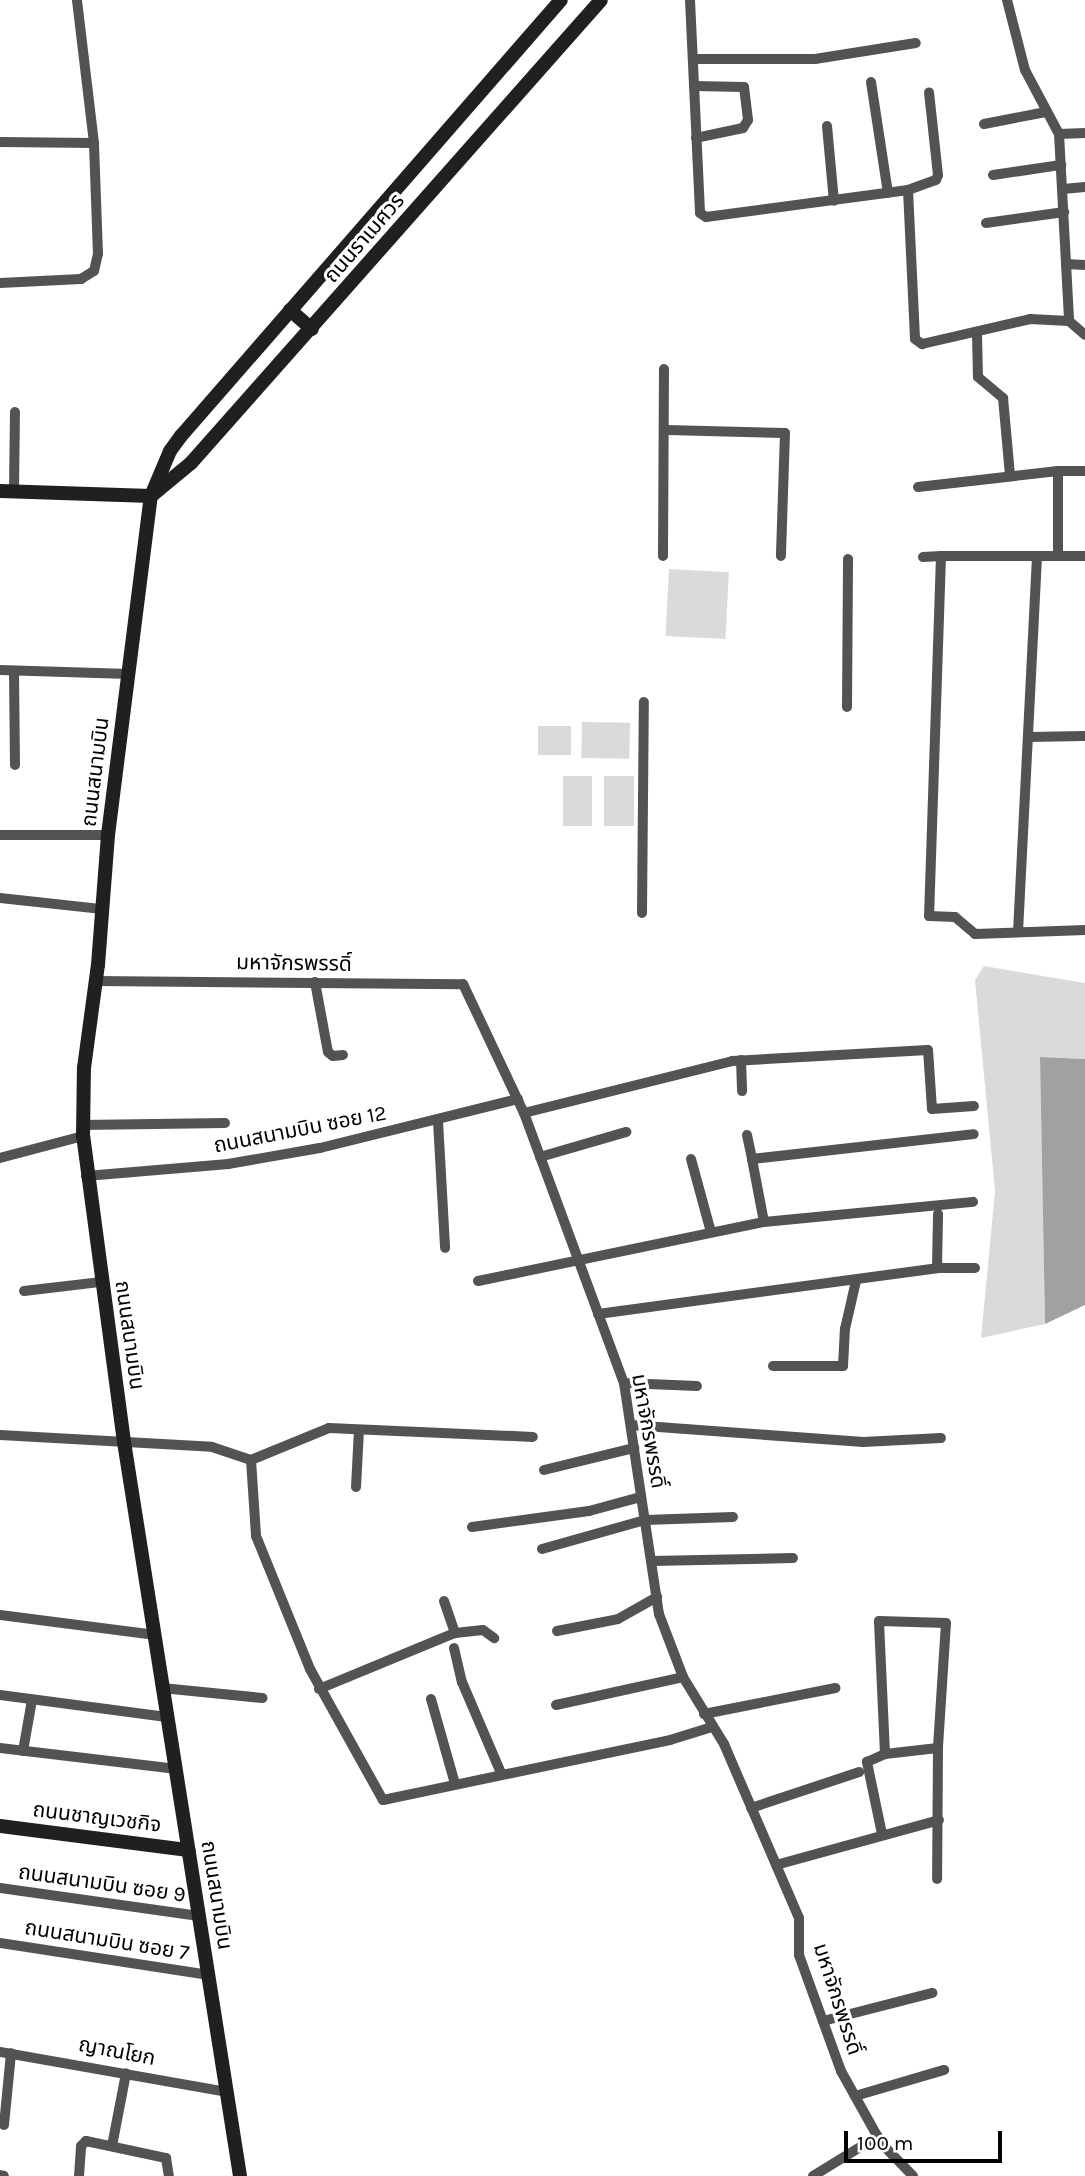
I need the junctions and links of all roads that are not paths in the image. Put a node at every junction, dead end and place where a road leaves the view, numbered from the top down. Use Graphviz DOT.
graph roads {
  1 [pos="77,0"];
  2 [pos="561,0"];
  3 [pos="601,0"];
  4 [pos="690,0"];
  5 [pos="1007,0"];
  6 [pos="916,43"];
  7 [pos="693,59"];
  8 [pos="871,82"];
  9 [pos="694,86"];
  10 [pos="929,92"];
  11 [pos="1046,112"];
  12 [pos="984,124"];
  13 [pos="827,126"];
  14 [pos="1085,133"];
  15 [pos="1059,134"];
  16 [pos="696,138"];
  17 [pos="0,142"];
  18 [pos="93,142"];
  19 [pos="1061,165"];
  20 [pos="993,175"];
  21 [pos="1085,187"];
  22 [pos="1063,189"];
  23 [pos="908,190"];
  24 [pos="888,193"];
  25 [pos="834,201"];
  26 [pos="1064,212"];
  27 [pos="986,223"];
  28 [pos="1066,264"];
  29 [pos="1085,265"];
  30 [pos="0,283"];
  31 [pos="290,310"];
  32 [pos="1069,321"];
  33 [pos="312,329"];
  34 [pos="977,334"];
  35 [pos="1085,335"];
  36 [pos="664,369"];
  37 [pos="15,412"];
  38 [pos="667,430"];
  39 [pos="1058,471"];
  40 [pos="1085,471"];
  41 [pos="1010,475"];
  42 [pos="918,487"];
  43 [pos="7,491"];
  44 [pos="152,496"];
  45 [pos="663,556"];
  46 [pos="781,556"];
  47 [pos="941,556"];
  48 [pos="1058,556"];
  49 [pos="1085,556"];
  50 [pos="923,557"];
  51 [pos="1037,557"];
  52 [pos="848,559"];
  53 [pos="0,670"];
  54 [pos="14,670"];
  55 [pos="129,674"];
  56 [pos="644,702"];
  57 [pos="847,707"];
  58 [pos="1085,736"];
  59 [pos="1028,737"];
  60 [pos="15,765"];
  61 [pos="0,835"];
  62 [pos="108,835"];
  63 [pos="0,898"];
  64 [pos="102,909"];
  65 [pos="642,913"];
  66 [pos="1085,930"];
  67 [pos="1018,932"];
  68 [pos="96,981"];
  69 [pos="315,982"];
  70 [pos="343,1055"];
  71 [pos="741,1060"];
  72 [pos="741,1091"];
  73 [pos="518,1099"];
  74 [pos="974,1105"];
  75 [pos="524,1113"];
  76 [pos="438,1121"];
  77 [pos="225,1123"];
  78 [pos="83,1131"];
  79 [pos="626,1132"];
  80 [pos="974,1134"];
  81 [pos="747,1135"];
  82 [pos="540,1157"];
  83 [pos="0,1158"];
  84 [pos="691,1159"];
  85 [pos="752,1159"];
  86 [pos="86,1176"];
  87 [pos="973,1202"];
  88 [pos="938,1214"];
  89 [pos="764,1222"];
  90 [pos="711,1233"];
  91 [pos="445,1248"];
  92 [pos="577,1262"];
  93 [pos="937,1268"];
  94 [pos="975,1268"];
  95 [pos="478,1281"];
  96 [pos="856,1281"];
  97 [pos="101,1282"];
  98 [pos="24,1292"];
  99 [pos="598,1314"];
  100 [pos="774,1366"];
  101 [pos="624,1383"];
  102 [pos="697,1386"];
  103 [pos="631,1425"];
  104 [pos="359,1430"];
  105 [pos="0,1435"];
  106 [pos="533,1437"];
  107 [pos="942,1438"];
  108 [pos="124,1442"];
  109 [pos="634,1448"];
  110 [pos="250,1460"];
  111 [pos="544,1470"];
  112 [pos="356,1487"];
  113 [pos="641,1497"];
  114 [pos="733,1517"];
  115 [pos="645,1520"];
  116 [pos="472,1527"];
  117 [pos="542,1549"];
  118 [pos="793,1558"];
  119 [pos="651,1560"];
  120 [pos="657,1597"];
  121 [pos="444,1601"];
  122 [pos="0,1615"];
  123 [pos="558,1631"];
  124 [pos="455,1633"];
  125 [pos="156,1635"];
  126 [pos="494,1638"];
  127 [pos="454,1648"];
  128 [pos="683,1677"];
  129 [pos="162,1688"];
  130 [pos="835,1688"];
  131 [pos="320,1689"];
  132 [pos="0,1695"];
  133 [pos="262,1698"];
  134 [pos="431,1699"];
  135 [pos="32,1700"];
  136 [pos="556,1705"];
  137 [pos="704,1714"];
  138 [pos="167,1717"];
  139 [pos="712,1727"];
  140 [pos="0,1748"];
  141 [pos="938,1748"];
  142 [pos="23,1751"];
  143 [pos="885,1754"];
  144 [pos="175,1769"];
  145 [pos="859,1772"];
  146 [pos="501,1773"];
  147 [pos="455,1784"];
  148 [pos="751,1808"];
  149 [pos="939,1820"];
  150 [pos="0,1826"];
  151 [pos="882,1835"];
  152 [pos="188,1850"];
  153 [pos="776,1865"];
  154 [pos="937,1879"];
  155 [pos="0,1888"];
  156 [pos="199,1916"];
  157 [pos="0,1943"];
  158 [pos="208,1975"];
  159 [pos="932,1993"];
  160 [pos="823,2021"];
  161 [pos="5,2052"];
  162 [pos="944,2070"];
  163 [pos="126,2073"];
  164 [pos="227,2092"];
  165 [pos="855,2096"];
  166 [pos="4,2124"];
  167 [pos="878,2136"];
  168 [pos="112,2146"];
  169 [pos="79,2176"];
  170 [pos="169,2176"];
  171 [pos="240,2176"];
  172 [pos="813,2176"];
  173 [pos="913,2176"];
  1 -- 18 [label="street"];
  2 -- 31 [label="street, ถนนราเมศวร"];
  3 -- 33 [label="street, ถนนราเมศวร"];
  4 -- 7 [label="street"];
  5 -- 11 [label="street"];
  6 -- 7 [label="street"];
  7 -- 9 [label="street"];
  8 -- 24 [label="street"];
  9 -- 16 [label="street"];
  9 -- 16 [label="street"];
  10 -- 23 [label="street"];
  11 -- 12 [label="street"];
  11 -- 15 [label="street"];
  13 -- 25 [label="street"];
  14 -- 15 [label="street"];
  15 -- 19 [label="street"];
  16 -- 25 [label="street"];
  17 -- 18 [label="street"];
  18 -- 30 [label="street"];
  19 -- 20 [label="street"];
  19 -- 22 [label="street"];
  21 -- 22 [label="street"];
  22 -- 26 [label="street"];
  23 -- 24 [label="street"];
  23 -- 34 [label="street"];
  24 -- 25 [label="street"];
  26 -- 27 [label="street"];
  26 -- 28 [label="street"];
  28 -- 29 [label="street"];
  28 -- 32 [label="street"];
  31 -- 33 [label="street"];
  31 -- 44 [label="street, ถนนราเมศวร"];
  32 -- 34 [label="street"];
  32 -- 35 [label="street"];
  33 -- 44 [label="street, ถนนราเมศวร"];
  34 -- 41 [label="street"];
  36 -- 38 [label="street"];
  37 -- 43 [label="street"];
  38 -- 45 [label="street"];
  38 -- 46 [label="street"];
  39 -- 40 [label="street"];
  39 -- 41 [label="street"];
  39 -- 48 [label="street"];
  41 -- 42 [label="street"];
  43 -- 44 [label="street"];
  44 -- 55 [label="street, ถนนสนามบิน"];
  47 -- 50 [label="street"];
  47 -- 51 [label="street"];
  47 -- 67 [label="street"];
  48 -- 49 [label="street"];
  48 -- 51 [label="street"];
  51 -- 59 [label="street"];
  52 -- 57 [label="street"];
  53 -- 54 [label="street"];
  54 -- 55 [label="street"];
  54 -- 60 [label="street"];
  55 -- 62 [label="street, ถนนสนามบิน"];
  56 -- 65 [label="street"];
  58 -- 59 [label="street"];
  59 -- 67 [label="street"];
  61 -- 62 [label="street"];
  62 -- 64 [label="street, ถนนสนามบิน"];
  63 -- 64 [label="street"];
  64 -- 68 [label="street, ถนนสนามบิน"];
  66 -- 67 [label="street"];
  68 -- 69 [label="street, มหาจักรพรรดิ์"];
  68 -- 78 [label="street, ถนนสนามบิน"];
  69 -- 70 [label="street"];
  69 -- 73 [label="street, มหาจักรพรรดิ์"];
  71 -- 72 [label="street"];
  71 -- 74 [label="street"];
  71 -- 75 [label="street"];
  73 -- 75 [label="street, มหาจักรพรรดิ์"];
  73 -- 76 [label="street, ถนนสนามบิน ซอย 12"];
  75 -- 82 [label="street, มหาจักรพรรดิ์"];
  76 -- 86 [label="street, ถนนสนามบิน ซอย 12"];
  76 -- 91 [label="street"];
  77 -- 78 [label="street"];
  78 -- 83 [label="street"];
  78 -- 86 [label="street, ถนนสนามบิน"];
  79 -- 82 [label="street"];
  80 -- 85 [label="street"];
  81 -- 85 [label="street"];
  82 -- 92 [label="street, มหาจักรพรรดิ์"];
  84 -- 90 [label="street"];
  85 -- 89 [label="street"];
  86 -- 97 [label="street, ถนนสนามบิน"];
  87 -- 89 [label="street"];
  88 -- 93 [label="street"];
  89 -- 90 [label="street"];
  90 -- 92 [label="street"];
  92 -- 95 [label="street"];
  92 -- 99 [label="street, มหาจักรพรรดิ์"];
  93 -- 94 [label="street"];
  93 -- 96 [label="street"];
  96 -- 99 [label="street"];
  96 -- 100 [label="street"];
  97 -- 98 [label="street"];
  97 -- 108 [label="street, ถนนสนามบิน"];
  99 -- 101 [label="street, มหาจักรพรรดิ์"];
  101 -- 102 [label="street"];
  101 -- 103 [label="street, มหาจักรพรรดิ์"];
  103 -- 107 [label="street"];
  103 -- 109 [label="street, มหาจักรพรรดิ์"];
  104 -- 106 [label="street"];
  104 -- 110 [label="street"];
  104 -- 112 [label="street"];
  105 -- 108 [label="street"];
  108 -- 110 [label="street"];
  108 -- 125 [label="street, ถนนสนามบิน"];
  109 -- 111 [label="street"];
  109 -- 113 [label="street, มหาจักรพรรดิ์"];
  110 -- 131 [label="street"];
  113 -- 115 [label="street, มหาจักรพรรดิ์"];
  113 -- 116 [label="street"];
  114 -- 115 [label="street"];
  115 -- 117 [label="street"];
  115 -- 119 [label="street, มหาจักรพรรดิ์"];
  118 -- 119 [label="street"];
  119 -- 120 [label="street, มหาจักรพรรดิ์"];
  120 -- 123 [label="street"];
  120 -- 128 [label="street, มหาจักรพรรดิ์"];
  121 -- 124 [label="street"];
  122 -- 125 [label="street"];
  124 -- 126 [label="street"];
  124 -- 131 [label="street"];
  125 -- 129 [label="street, ถนนสนามบิน"];
  127 -- 146 [label="street"];
  128 -- 136 [label="street"];
  128 -- 137 [label="street, มหาจักรพรรดิ์"];
  129 -- 133 [label="street"];
  129 -- 138 [label="street, ถนนสนามบิน"];
  130 -- 137 [label="street"];
  131 -- 147 [label="street"];
  132 -- 135 [label="street"];
  134 -- 147 [label="street"];
  135 -- 138 [label="street"];
  135 -- 142 [label="street"];
  137 -- 139 [label="street, มหาจักรพรรดิ์"];
  138 -- 144 [label="street, ถนนสนามบิน"];
  139 -- 146 [label="street"];
  139 -- 148 [label="street, มหาจักรพรรดิ์"];
  140 -- 142 [label="street"];
  141 -- 143 [label="street"];
  141 -- 143 [label="street"];
  141 -- 149 [label="street"];
  142 -- 144 [label="street"];
  143 -- 151 [label="street"];
  144 -- 152 [label="street, ถนนสนามบิน"];
  145 -- 148 [label="street"];
  146 -- 147 [label="street"];
  148 -- 153 [label="street, มหาจักรพรรดิ์"];
  149 -- 151 [label="street"];
  149 -- 154 [label="street"];
  150 -- 152 [label="street, ถนนชาญเวชกิจ"];
  151 -- 153 [label="street"];
  152 -- 156 [label="street, ถนนสนามบิน"];
  153 -- 160 [label="street, มหาจักรพรรดิ์"];
  155 -- 156 [label="street, ถนนสนามบิน ซอย 9"];
  156 -- 158 [label="street, ถนนสนามบิน"];
  157 -- 158 [label="street, ถนนสนามบิน ซอย 7"];
  158 -- 164 [label="street, ถนนสนามบิน"];
  159 -- 160 [label="street"];
  160 -- 165 [label="street, มหาจักรพรรดิ์"];
  161 -- 163 [label="street, ญาณโยก"];
  161 -- 166 [label="street"];
  162 -- 165 [label="street"];
  163 -- 164 [label="street, ญาณโยก"];
  163 -- 168 [label="street"];
  164 -- 171 [label="street, ถนนสนามบิน"];
  165 -- 167 [label="street, มหาจักรพรรดิ์"];
  167 -- 172 [label="street"];
  167 -- 173 [label="street, มหาจักรพรรดิ์"];
  168 -- 169 [label="street"];
  168 -- 170 [label="street"];
}
